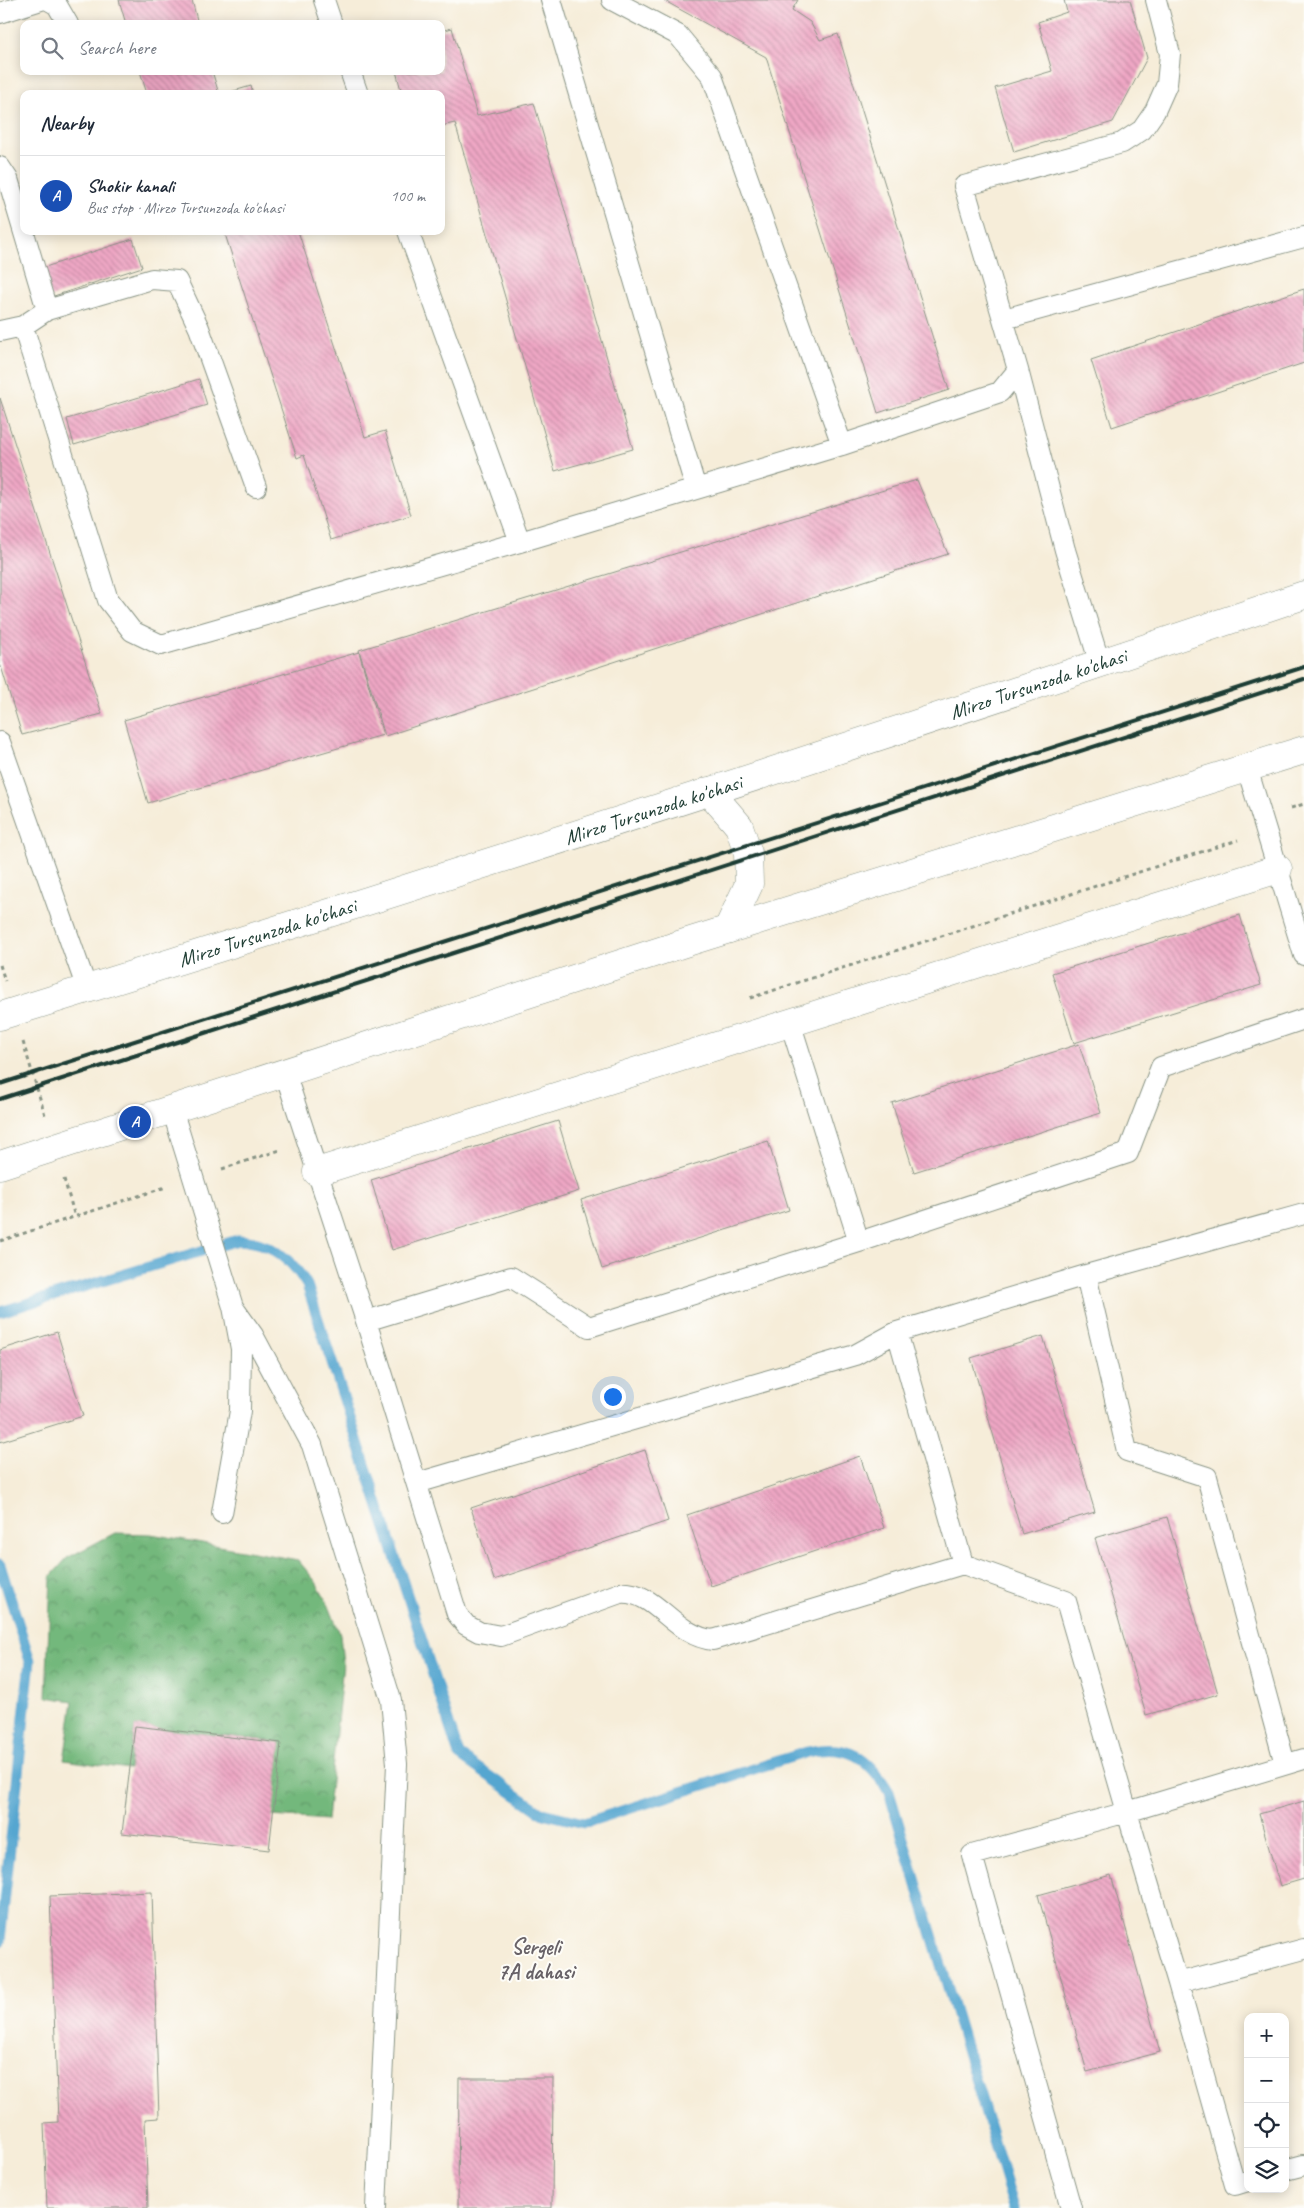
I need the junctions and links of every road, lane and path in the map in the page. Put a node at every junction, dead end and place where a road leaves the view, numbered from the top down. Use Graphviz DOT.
graph roads {
  1 [pos="41,0"];
  2 [pos="48,0"];
  3 [pos="324,0"];
  4 [pos="551,0"];
  5 [pos="612,0"];
  6 [pos="1156,0"];
  7 [pos="0,13"];
  8 [pos="66,20"];
  9 [pos="331,20"];
  10 [pos="351,75"];
  11 [pos="357,90"];
  12 [pos="0,167"];
  13 [pos="20,219"];
  14 [pos="25,235"];
  15 [pos="409,235"];
  16 [pos="1304,237"];
  17 [pos="47,310"];
  18 [pos="1004,319"];
  19 [pos="23,326"];
  20 [pos="0,331"];
  21 [pos="1018,370"];
  22 [pos="842,445"];
  23 [pos="256,487"];
  24 [pos="696,489"];
  25 [pos="520,542"];
  26 [pos="1304,595"];
  27 [pos="1100,664"];
  28 [pos="0,742"];
  29 [pos="1304,750"];
  30 [pos="1247,768"];
  31 [pos="709,791"];
  32 [pos="1278,869"];
  33 [pos="728,929"];
  34 [pos="1304,955"];
  35 [pos="0,965"];
  36 [pos="87,989"];
  37 [pos="7,1014"];
  38 [pos="1304,1019"];
  39 [pos="790,1022"];
  40 [pos="285,1073"];
  41 [pos="172,1109"];
  42 [pos="55,1148"];
  43 [pos="0,1165"];
  44 [pos="317,1172"];
  45 [pos="1304,1214"];
  46 [pos="75,1217"];
  47 [pos="859,1242"];
  48 [pos="1086,1276"];
  49 [pos="233,1306"];
  50 [pos="366,1321"];
  51 [pos="897,1332"];
  52 [pos="417,1483"];
  53 [pos="222,1513"];
  54 [pos="963,1564"];
  55 [pos="1304,1759"];
  56 [pos="1285,1764"];
  57 [pos="1127,1812"];
  58 [pos="1304,1949"];
  59 [pos="1178,1983"];
  60 [pos="1304,2165"];
  61 [pos="1289,2169"];
  62 [pos="1244,2182"];
  63 [pos="376,2208"];
  64 [pos="1071,2208"];
  1 -- 7 [label="lane"];
  2 -- 8 [label="lane"];
  3 -- 9 [label="lane"];
  4 -- 24 [label="lane"];
  5 -- 22 [label="lane"];
  6 -- 18 [label="lane"];
  10 -- 11 [label="lane"];
  12 -- 13 [label="lane"];
  14 -- 17 [label="lane"];
  15 -- 25 [label="lane"];
  16 -- 18 [label="lane"];
  17 -- 19 [label="lane"];
  17 -- 23 [label="lane"];
  18 -- 21 [label="lane"];
  19 -- 20 [label="lane"];
  19 -- 25 [label="lane"];
  21 -- 22 [label="lane"];
  21 -- 27 [label="lane"];
  22 -- 24 [label="lane"];
  24 -- 25 [label="lane"];
  26 -- 27 [label="main road, Mirzo Tursunzoda ko'chasi"];
  27 -- 31 [label="main road, Mirzo Tursunzoda ko'chasi"];
  28 -- 36 [label="lane"];
  29 -- 30 [label="main road"];
  30 -- 32 [label="lane"];
  30 -- 33 [label="main road"];
  31 -- 33 [label="main road"];
  31 -- 36 [label="main road, Mirzo Tursunzoda ko'chasi"];
  32 -- 34 [label="lane"];
  32 -- 39 [label="main road"];
  33 -- 40 [label="main road"];
  35 -- 37 [label="path"];
  36 -- 37 [label="main road, Mirzo Tursunzoda ko'chasi"];
  37 -- 42 [label="path"];
  38 -- 47 [label="lane"];
  39 -- 44 [label="main road"];
  39 -- 47 [label="lane"];
  40 -- 41 [label="main road"];
  40 -- 44 [label="lane"];
  41 -- 42 [label="main road"];
  41 -- 49 [label="lane"];
  42 -- 43 [label="main road"];
  42 -- 46 [label="path"];
  44 -- 50 [label="lane"];
  45 -- 48 [label="lane"];
  47 -- 50 [label="lane"];
  48 -- 51 [label="lane"];
  48 -- 56 [label="lane"];
  49 -- 53 [label="lane"];
  49 -- 63 [label="lane"];
  50 -- 52 [label="lane"];
  51 -- 52 [label="lane"];
  51 -- 54 [label="lane"];
  52 -- 54 [label="lane"];
  54 -- 57 [label="lane"];
  55 -- 56 [label="lane"];
  56 -- 57 [label="lane"];
  57 -- 59 [label="lane"];
  57 -- 64 [label="lane"];
  58 -- 59 [label="lane"];
  59 -- 62 [label="lane"];
  60 -- 61 [label="lane"];
}
